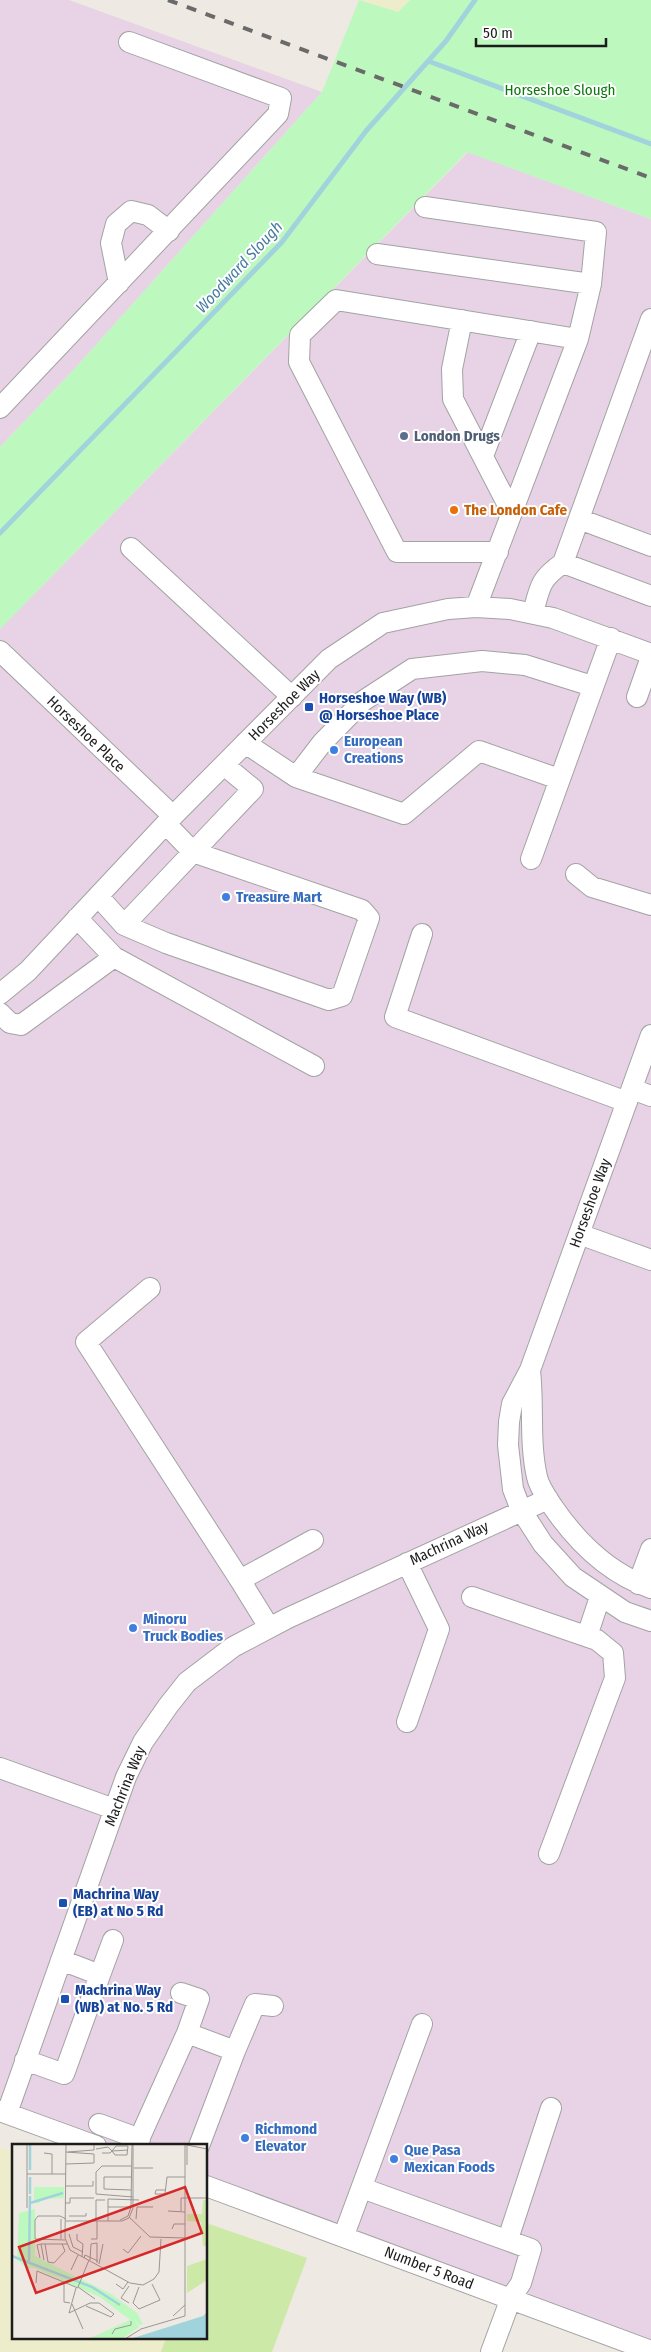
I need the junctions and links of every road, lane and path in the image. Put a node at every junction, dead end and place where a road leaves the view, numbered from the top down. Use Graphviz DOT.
graph roads {
  1 [pos="129,42"];
  2 [pos="425,207"];
  3 [pos="169,230"];
  4 [pos="377,254"];
  5 [pos="119,283"];
  6 [pos="591,284"];
  7 [pos="651,319"];
  8 [pos="462,320"];
  9 [pos="531,331"];
  10 [pos="578,339"];
  11 [pos="1,404"];
  12 [pos="483,456"];
  13 [pos="512,513"];
  14 [pos="579,519"];
  15 [pos="651,546"];
  16 [pos="131,548"];
  17 [pos="498,552"];
  18 [pos="563,563"];
  19 [pos="651,596"];
  20 [pos="476,607"];
  21 [pos="533,613"];
  22 [pos="610,638"];
  23 [pos="0,651"];
  24 [pos="651,655"];
  25 [pos="592,686"];
  26 [pos="292,697"];
  27 [pos="637,697"];
  28 [pos="246,743"];
  29 [pos="224,764"];
  30 [pos="296,777"];
  31 [pos="559,779"];
  32 [pos="169,820"];
  33 [pos="193,852"];
  34 [pos="531,859"];
  35 [pos="576,874"];
  36 [pos="98,896"];
  37 [pos="651,905"];
  38 [pos="77,918"];
  39 [pos="124,925"];
  40 [pos="422,934"];
  41 [pos="114,957"];
  42 [pos="0,994"];
  43 [pos="0,1013"];
  44 [pos="651,1035"];
  45 [pos="314,1066"];
  46 [pos="629,1095"];
  47 [pos="651,1096"];
  48 [pos="579,1234"];
  49 [pos="651,1260"];
  50 [pos="150,1288"];
  51 [pos="530,1370"];
  52 [pos="548,1499"];
  53 [pos="521,1510"];
  54 [pos="313,1540"];
  55 [pos="651,1549"];
  56 [pos="407,1563"];
  57 [pos="240,1580"];
  58 [pos="645,1586"];
  59 [pos="472,1597"];
  60 [pos="600,1597"];
  61 [pos="651,1621"];
  62 [pos="269,1627"];
  63 [pos="587,1636"];
  64 [pos="407,1722"];
  65 [pos="0,1768"];
  66 [pos="114,1809"];
  67 [pos="549,1854"];
  68 [pos="113,1940"];
  69 [pos="61,1960"];
  70 [pos="100,1975"];
  71 [pos="181,1993"];
  72 [pos="273,2006"];
  73 [pos="422,2024"];
  74 [pos="187,2034"];
  75 [pos="235,2051"];
  76 [pos="25,2060"];
  77 [pos="552,2108"];
  78 [pos="4,2112"];
  79 [pos="99,2124"];
  80 [pos="138,2142"];
  81 [pos="91,2144"];
  82 [pos="200,2144"];
  83 [pos="208,2187"];
  84 [pos="362,2188"];
  85 [pos="344,2236"];
  86 [pos="508,2239"];
  87 [pos="511,2298"];
  88 [pos="651,2351"];
  89 [pos="491,2352"];
  1 -- 3 [label="street"];
  2 -- 6 [label="street"];
  3 -- 5 [label="street"];
  3 -- 5 [label="street"];
  4 -- 6 [label="street"];
  5 -- 11 [label="street"];
  6 -- 10 [label="street"];
  7 -- 14 [label="street"];
  8 -- 9 [label="street"];
  8 -- 12 [label="street"];
  8 -- 17 [label="street"];
  9 -- 10 [label="street"];
  9 -- 12 [label="street"];
  10 -- 13 [label="street"];
  12 -- 13 [label="street"];
  13 -- 17 [label="street"];
  14 -- 15 [label="street"];
  14 -- 18 [label="street"];
  16 -- 26 [label="street"];
  17 -- 20 [label="street"];
  18 -- 19 [label="street"];
  18 -- 21 [label="street"];
  20 -- 21 [label="street, Horseshoe Way"];
  20 -- 26 [label="street, Horseshoe Way"];
  21 -- 22 [label="street, Horseshoe Way"];
  22 -- 24 [label="street, Horseshoe Way"];
  22 -- 25 [label="street"];
  23 -- 32 [label="street, Horseshoe Place"];
  24 -- 27 [label="street"];
  25 -- 30 [label="street"];
  25 -- 31 [label="street"];
  26 -- 28 [label="street, Horseshoe Way"];
  28 -- 29 [label="street, Horseshoe Way"];
  28 -- 30 [label="street"];
  29 -- 32 [label="street, Horseshoe Way"];
  29 -- 33 [label="street"];
  30 -- 31 [label="street"];
  31 -- 34 [label="street"];
  32 -- 33 [label="street, Horseshoe Place"];
  32 -- 36 [label="street, Horseshoe Way"];
  33 -- 39 [label="street"];
  33 -- 39 [label="street"];
  35 -- 37 [label="street"];
  36 -- 38 [label="street, Horseshoe Way"];
  36 -- 39 [label="street"];
  38 -- 41 [label="street"];
  38 -- 42 [label="street, Horseshoe Way"];
  40 -- 46 [label="street"];
  41 -- 43 [label="street"];
  41 -- 45 [label="street"];
  44 -- 46 [label="street, Horseshoe Way"];
  46 -- 47 [label="street"];
  46 -- 48 [label="street, Horseshoe Way"];
  48 -- 49 [label="street"];
  48 -- 51 [label="street, Horseshoe Way"];
  50 -- 57 [label="street"];
  51 -- 52 [label="street, Horseshoe Way"];
  51 -- 53 [label="street, Horseshoe Way"];
  52 -- 53 [label="street, Machrina Way"];
  52 -- 58 [label="street, Horseshoe Way"];
  53 -- 56 [label="street, Machrina Way"];
  53 -- 60 [label="street, Horseshoe Way"];
  54 -- 57 [label="street"];
  55 -- 58 [label="street"];
  56 -- 62 [label="street, Machrina Way"];
  56 -- 64 [label="street"];
  57 -- 62 [label="street"];
  59 -- 63 [label="street"];
  60 -- 61 [label="street, Horseshoe Way"];
  60 -- 63 [label="street"];
  62 -- 66 [label="street, Machrina Way"];
  63 -- 67 [label="street"];
  65 -- 66 [label="street"];
  66 -- 69 [label="street, Machrina Way"];
  68 -- 70 [label="street"];
  69 -- 70 [label="street"];
  69 -- 76 [label="street, Machrina Way"];
  70 -- 76 [label="street"];
  71 -- 74 [label="street"];
  72 -- 75 [label="street"];
  73 -- 84 [label="street"];
  74 -- 75 [label="street"];
  74 -- 80 [label="street"];
  75 -- 82 [label="street"];
  76 -- 78 [label="street, Machrina Way"];
  77 -- 86 [label="street"];
  78 -- 81 [label="street"];
  79 -- 80 [label="street"];
  83 -- 85 [label="street, Number 5 Road"];
  84 -- 85 [label="street"];
  84 -- 86 [label="street"];
  85 -- 87 [label="street, Number 5 Road"];
  86 -- 87 [label="street"];
  87 -- 88 [label="street, Number 5 Road"];
  87 -- 89 [label="street"];
}
